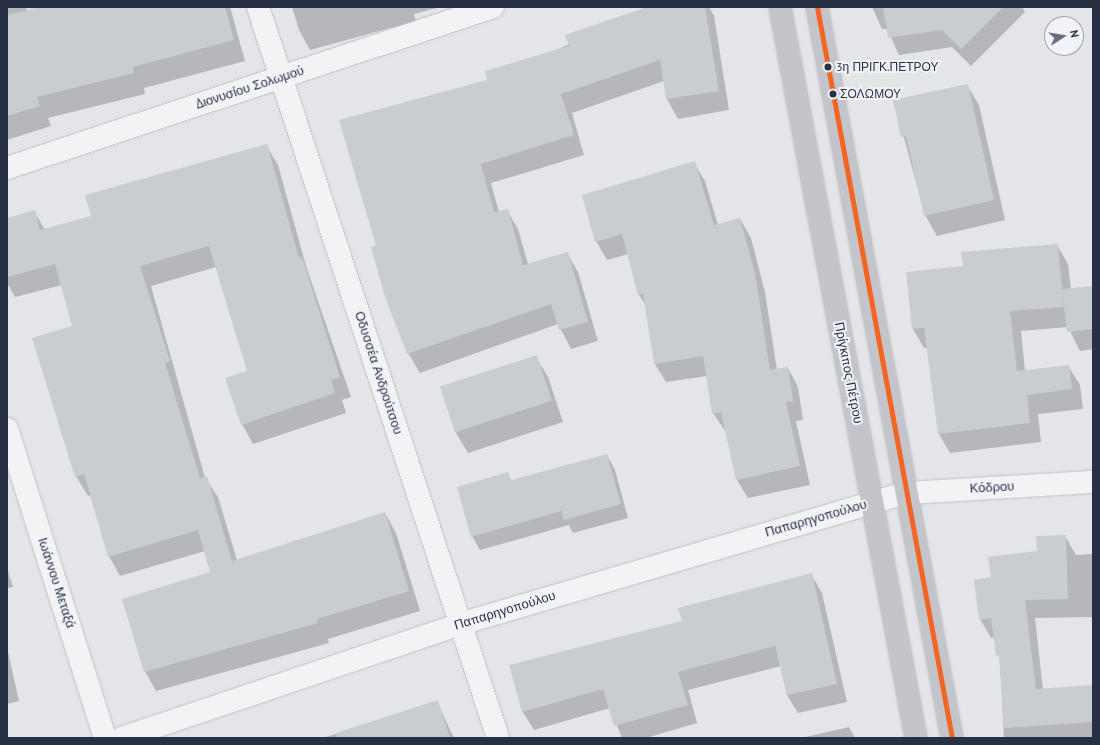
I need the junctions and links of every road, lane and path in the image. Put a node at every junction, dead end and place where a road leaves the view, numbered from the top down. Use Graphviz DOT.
graph roads {
  1 [pos="258,7"];
  2 [pos="494,7"];
  3 [pos="780,7"];
  4 [pos="816,7"];
  5 [pos="282,78"];
  6 [pos="7,168"];
  7 [pos="7,429"];
  8 [pos="1093,482"];
  9 [pos="890,497"];
  10 [pos="460,624"];
  11 [pos="105,738"];
  12 [pos="122,738"];
  13 [pos="498,738"];
  14 [pos="916,738"];
  15 [pos="952,738"];
  1 -- 5 [label="street, Οδυσσέα Ανδρούτσου"];
  2 -- 5 [label="street, Διονυσίου Σολωμού"];
  3 -- 9 [label="main road, Πρίγκιπος Πέτρου"];
  4 -- 9 [label="main road, Πρίγκιπος Πέτρου"];
  5 -- 6 [label="street, Διονυσίου Σολωμού"];
  5 -- 10 [label="street, Οδυσσέα Ανδρούτσου"];
  7 -- 11 [label="street, Ιωάννου Μεταξά"];
  8 -- 9 [label="street, Κόδρου"];
  9 -- 10 [label="street, Παπαρηγοπούλου"];
  9 -- 14 [label="main road, Πρίγκιπος Πέτρου"];
  9 -- 15 [label="main road, Πρίγκιπος Πέτρου"];
  10 -- 12 [label="street, Παπαρηγοπούλου"];
  10 -- 13 [label="street, Οδυσσέα Ανδρούτσου"];
}
